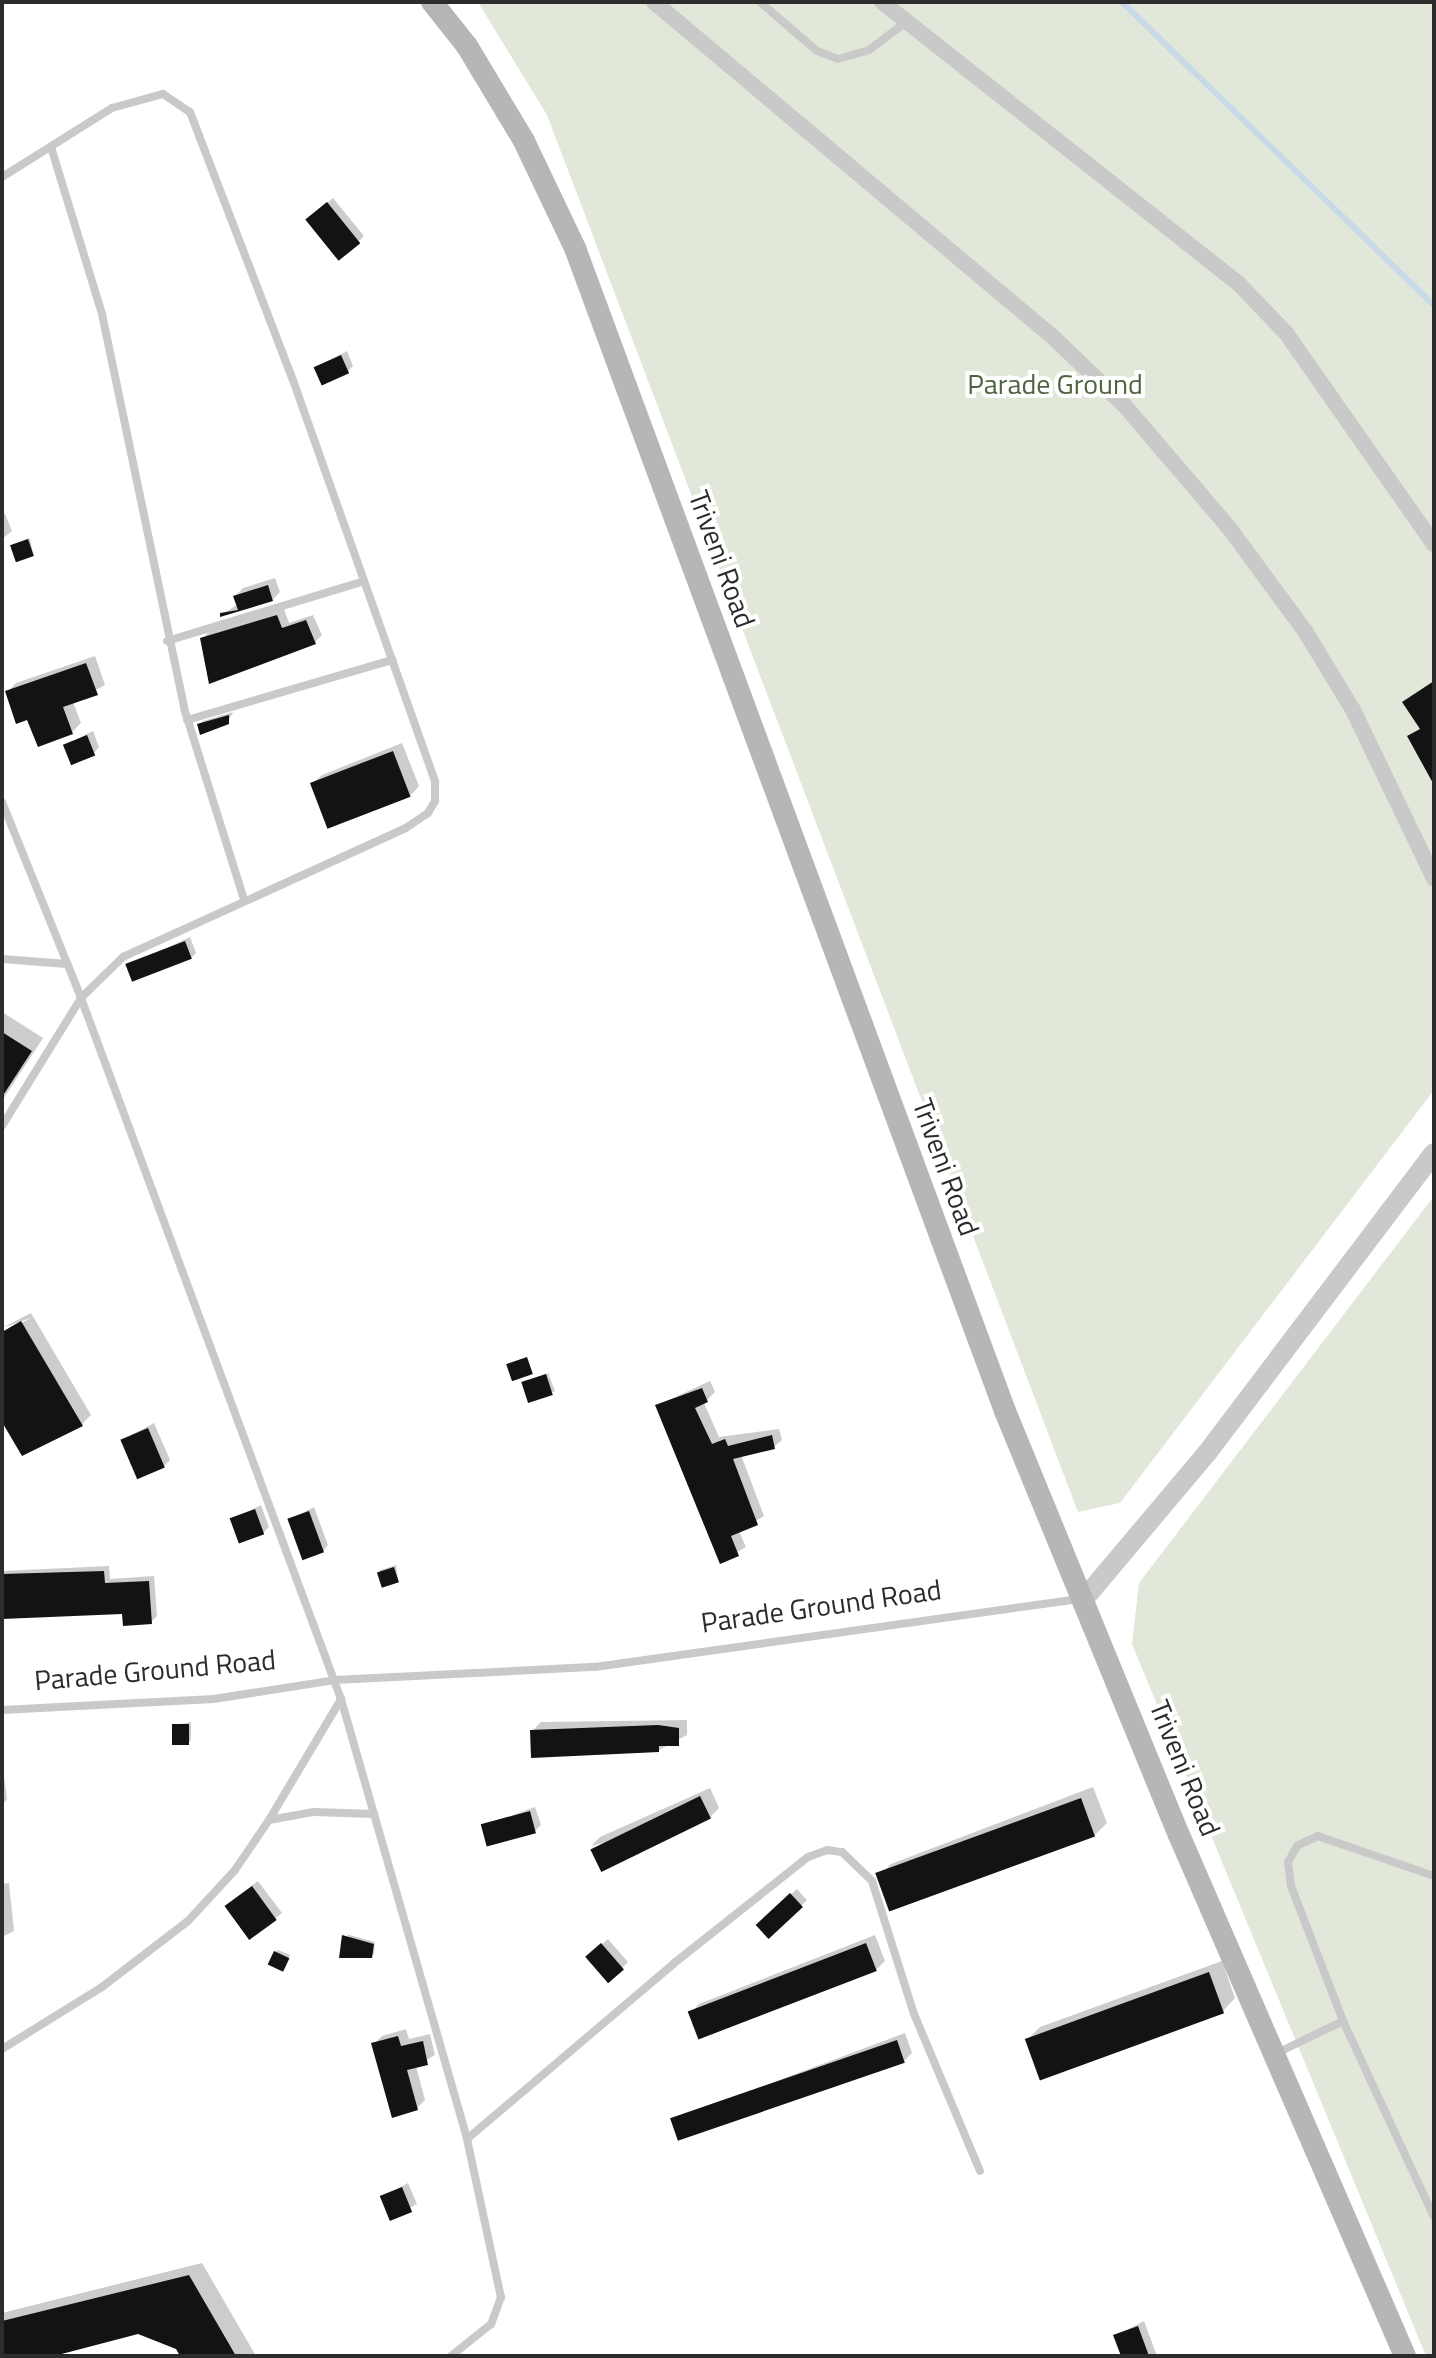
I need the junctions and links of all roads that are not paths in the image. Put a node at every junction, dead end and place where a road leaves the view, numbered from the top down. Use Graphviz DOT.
graph roads {
  1 [pos="432,2"];
  2 [pos="654,2"];
  3 [pos="760,2"];
  4 [pos="882,2"];
  5 [pos="906,22"];
  6 [pos="51,147"];
  7 [pos="2,177"];
  8 [pos="1434,544"];
  9 [pos="364,581"];
  10 [pos="167,641"];
  11 [pos="392,660"];
  12 [pos="187,720"];
  13 [pos="2,802"];
  14 [pos="1434,878"];
  15 [pos="244,899"];
  16 [pos="2,959"];
  17 [pos="67,964"];
  18 [pos="81,998"];
  19 [pos="2,1126"];
  20 [pos="1434,1153"];
  21 [pos="1084,1599"];
  22 [pos="335,1680"];
  23 [pos="341,1699"];
  24 [pos="2,1710"];
  25 [pos="374,1814"];
  26 [pos="269,1820"];
  27 [pos="1434,1876"];
  28 [pos="1343,2021"];
  29 [pos="2,2049"];
  30 [pos="1274,2055"];
  31 [pos="467,2139"];
  32 [pos="980,2171"];
  33 [pos="1434,2217"];
  34 [pos="451,2356"];
  35 [pos="1405,2356"];
  1 -- 21 [label="main road, Triveni Road"];
  2 -- 14 [label="street"];
  3 -- 5 [label="lane"];
  4 -- 5 [label="street"];
  5 -- 8 [label="street"];
  6 -- 7 [label="lane"];
  6 -- 9 [label="lane"];
  6 -- 10 [label="lane"];
  9 -- 10 [label="lane"];
  9 -- 11 [label="lane"];
  10 -- 12 [label="lane"];
  11 -- 12 [label="lane"];
  11 -- 15 [label="lane"];
  12 -- 15 [label="lane"];
  13 -- 17 [label="lane"];
  15 -- 18 [label="lane"];
  16 -- 17 [label="lane"];
  17 -- 18 [label="lane"];
  18 -- 19 [label="lane"];
  18 -- 22 [label="lane"];
  20 -- 21 [label="street"];
  21 -- 22 [label="lane, Parade Ground Road"];
  21 -- 30 [label="main road, Triveni Road"];
  22 -- 23 [label="lane"];
  22 -- 24 [label="lane, Parade Ground Road"];
  23 -- 25 [label="lane"];
  23 -- 26 [label="lane"];
  25 -- 26 [label="lane"];
  25 -- 31 [label="lane"];
  26 -- 29 [label="lane"];
  27 -- 28 [label="lane"];
  28 -- 30 [label="lane"];
  28 -- 33 [label="lane"];
  30 -- 35 [label="main road, Triveni Road"];
  31 -- 32 [label="lane"];
  31 -- 34 [label="lane"];
}
